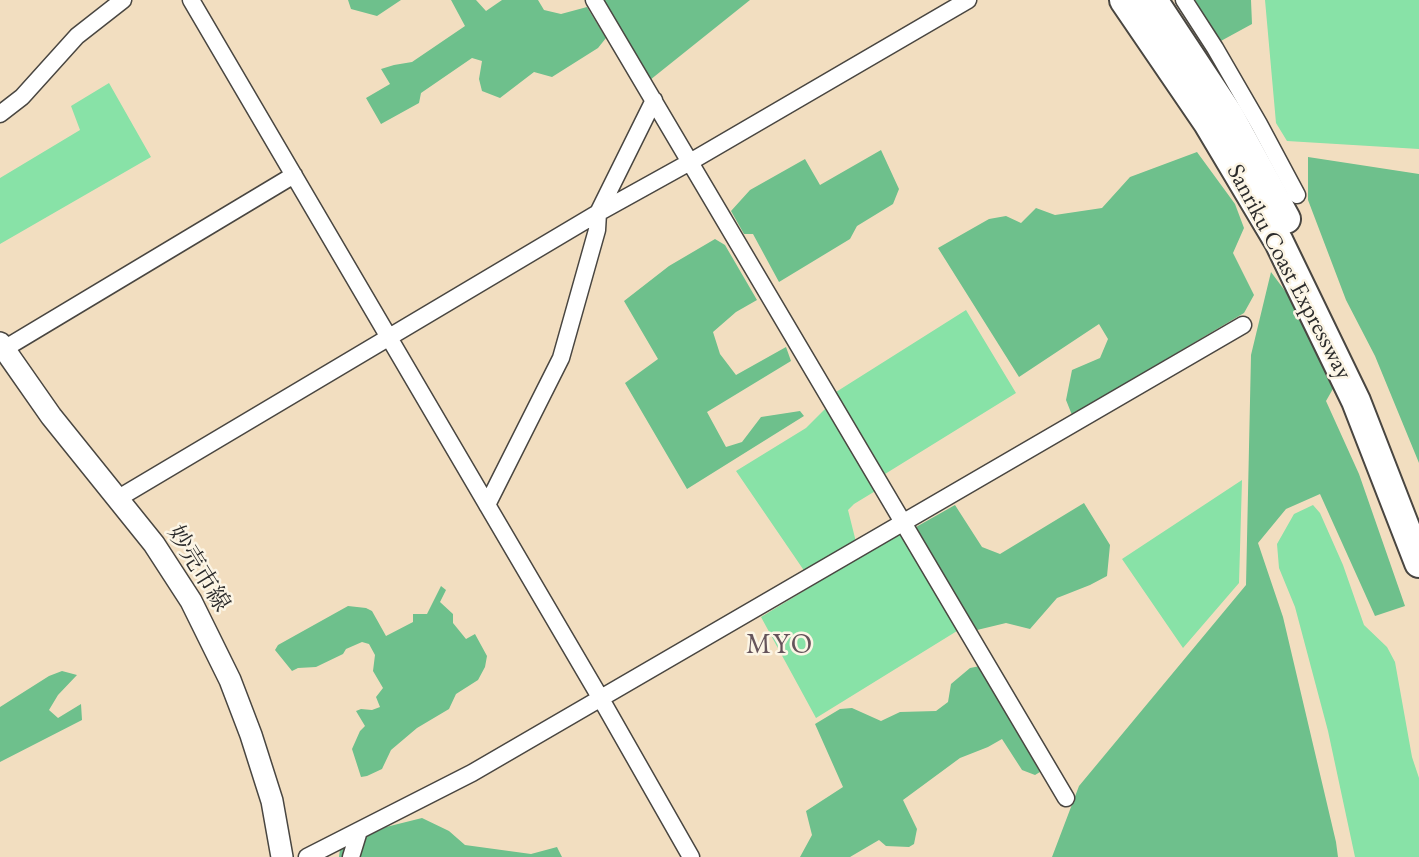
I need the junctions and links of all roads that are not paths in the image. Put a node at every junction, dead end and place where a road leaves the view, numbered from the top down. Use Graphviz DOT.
graph roads {
  1 [pos="123,0"];
  2 [pos="191,0"];
  3 [pos="594,0"];
  4 [pos="968,0"];
  5 [pos="1125,0"];
  6 [pos="1153,0"];
  7 [pos="1184,0"];
  8 [pos="654,100"];
  9 [pos="0,114"];
  10 [pos="690,162"];
  11 [pos="294,175"];
  12 [pos="1297,195"];
  13 [pos="598,212"];
  14 [pos="1243,325"];
  15 [pos="388,337"];
  16 [pos="2,346"];
  17 [pos="117,499"];
  18 [pos="487,505"];
  19 [pos="904,522"];
  20 [pos="1419,528"];
  21 [pos="1419,563"];
  22 [pos="601,699"];
  23 [pos="1066,797"];
  24 [pos="359,831"];
  25 [pos="282,857"];
  26 [pos="307,857"];
  27 [pos="351,857"];
  28 [pos="691,857"];
  1 -- 9 [label="street"];
  2 -- 11 [label="street"];
  3 -- 8 [label="street"];
  4 -- 10 [label="street"];
  5 -- 21 [label="highway, Sanriku Coast Expressway"];
  6 -- 20 [label="highway, Sanriku Coast Expressway"];
  7 -- 12 [label="street"];
  8 -- 10 [label="street"];
  8 -- 13 [label="street"];
  10 -- 13 [label="street"];
  10 -- 19 [label="street"];
  11 -- 15 [label="street"];
  11 -- 16 [label="street"];
  13 -- 15 [label="street"];
  13 -- 18 [label="street"];
  14 -- 19 [label="street"];
  15 -- 17 [label="street"];
  15 -- 18 [label="street"];
  16 -- 17 [label="main road, 妙売市線"];
  17 -- 25 [label="main road, 妙売市線"];
  18 -- 22 [label="street"];
  19 -- 22 [label="street"];
  19 -- 23 [label="street"];
  22 -- 24 [label="street"];
  22 -- 28 [label="street"];
  24 -- 26 [label="street"];
  24 -- 27 [label="street"];
}
